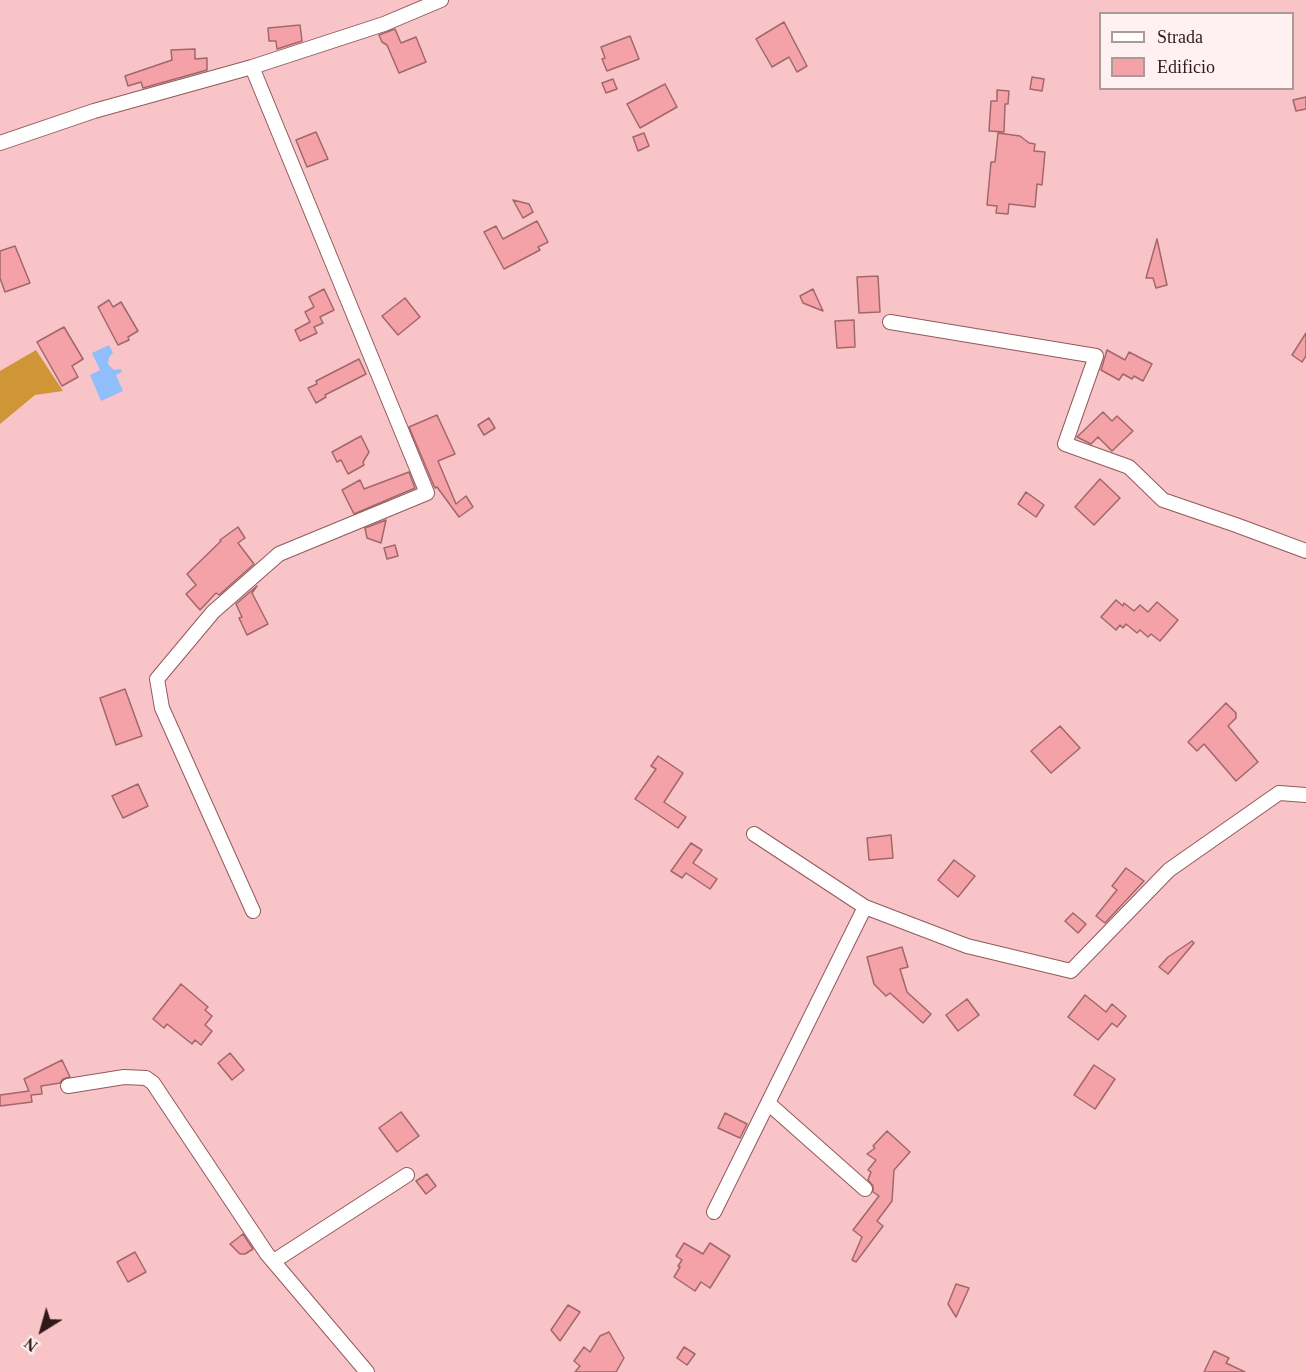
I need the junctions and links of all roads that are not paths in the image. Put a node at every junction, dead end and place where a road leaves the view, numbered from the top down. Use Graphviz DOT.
graph roads {
  1 [pos="441,0"];
  2 [pos="252,67"];
  3 [pos="0,143"];
  4 [pos="890,322"];
  5 [pos="1306,551"];
  6 [pos="1306,795"];
  7 [pos="754,834"];
  8 [pos="865,908"];
  9 [pos="253,911"];
  10 [pos="68,1086"];
  11 [pos="768,1103"];
  12 [pos="407,1175"];
  13 [pos="866,1189"];
  14 [pos="714,1212"];
  15 [pos="274,1261"];
  16 [pos="368,1372"];
  1 -- 2 [label="street"];
  2 -- 3 [label="street"];
  2 -- 9 [label="street"];
  4 -- 5 [label="street"];
  6 -- 8 [label="street"];
  7 -- 8 [label="street"];
  8 -- 11 [label="street"];
  10 -- 15 [label="street"];
  11 -- 13 [label="street"];
  11 -- 14 [label="street"];
  12 -- 15 [label="street"];
  15 -- 16 [label="street"];
}
